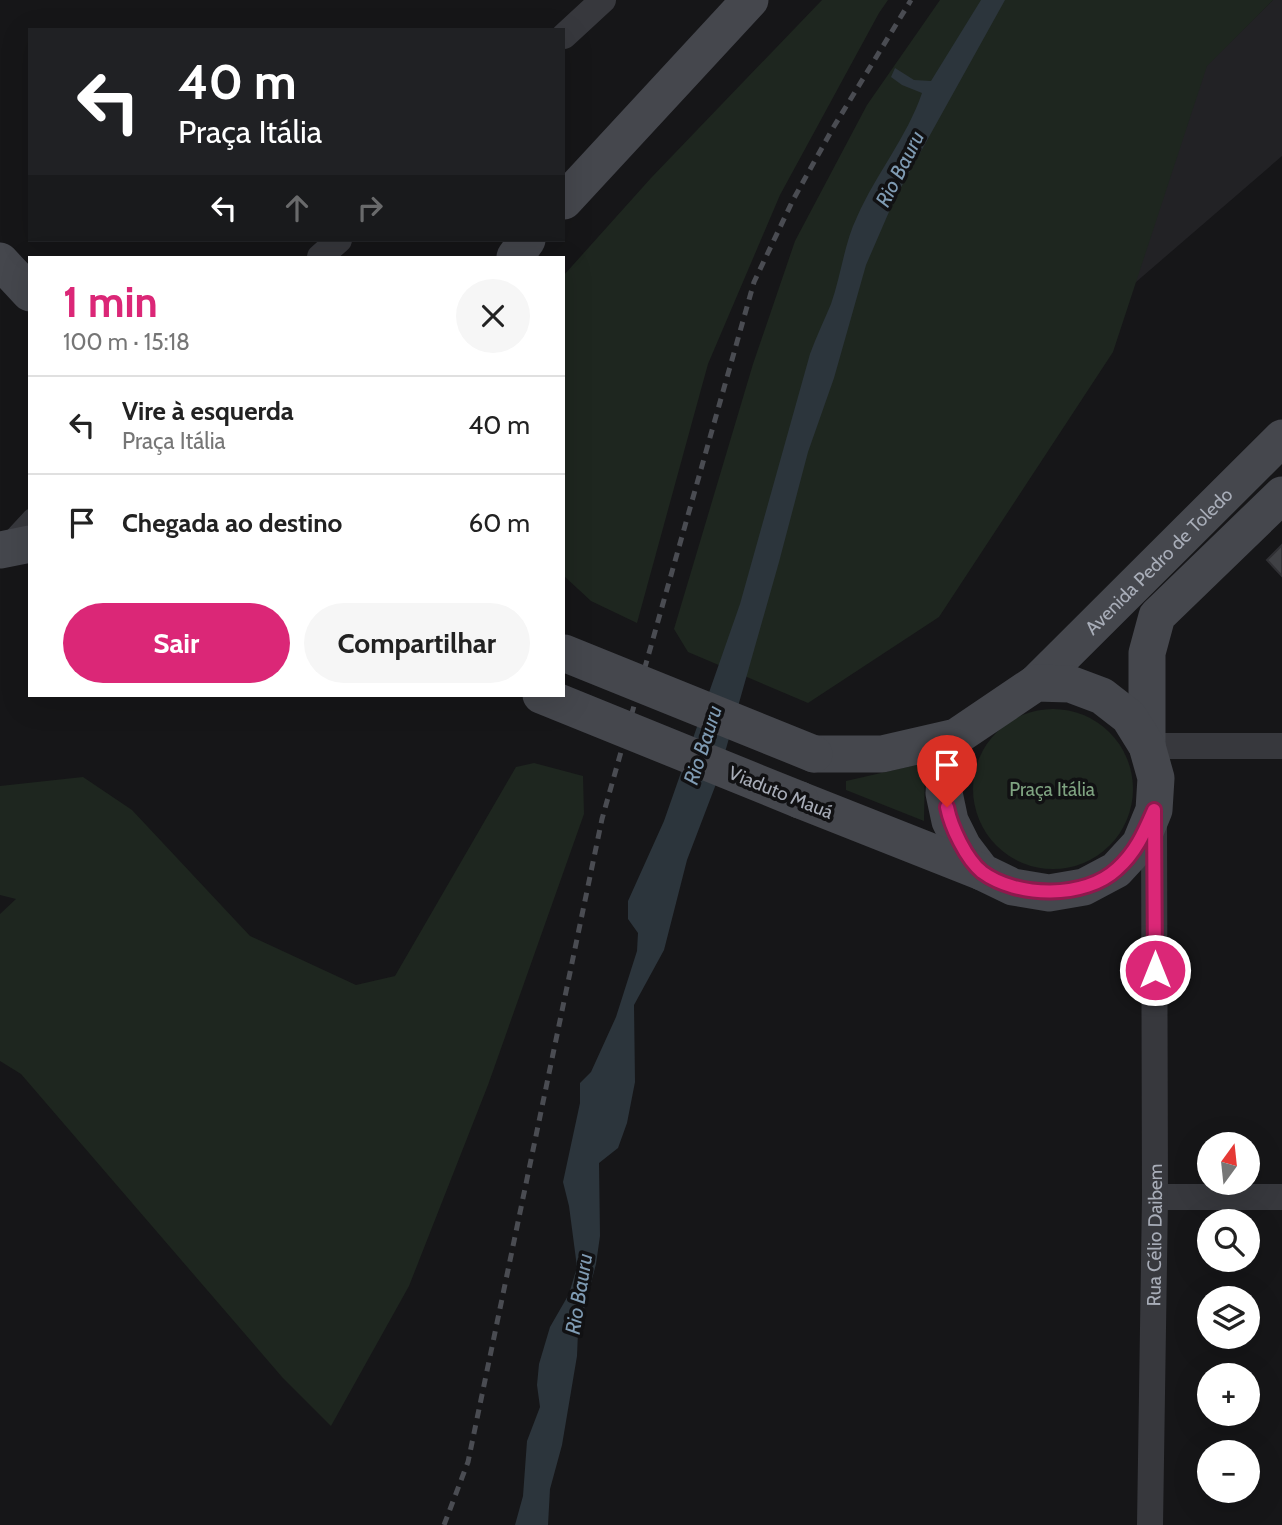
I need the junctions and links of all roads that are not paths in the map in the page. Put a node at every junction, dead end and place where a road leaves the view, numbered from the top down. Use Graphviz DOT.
graph roads {
  1 [pos="603,0"];
  2 [pos="750,0"];
  3 [pos="565,35"];
  4 [pos="565,200"];
  5 [pos="337,242"];
  6 [pos="321,256"];
  7 [pos="0,261"];
  8 [pos="28,291"];
  9 [pos="1282,438"];
  10 [pos="1282,495"];
  11 [pos="28,518"];
  12 [pos="28,544"];
  13 [pos="0,549"];
  14 [pos="565,653"];
  15 [pos="1036,683"];
  16 [pos="546,697"];
  17 [pos="956,737"];
  18 [pos="1147,746"];
  19 [pos="1282,746"];
  20 [pos="1154,810"];
  21 [pos="982,872"];
  22 [pos="1155,1197"];
  23 [pos="1282,1197"];
  24 [pos="1150,1525"];
  1 -- 3 [label="street"];
  2 -- 4 [label="main road"];
  5 -- 6 [label="street"];
  7 -- 8 [label="main road"];
  9 -- 15 [label="main road, Avenida Pedro de Toledo"];
  10 -- 18 [label="main road, Avenida Pedro de Toledo"];
  11 -- 13 [label="lane"];
  12 -- 13 [label="main road"];
  14 -- 17 [label="main road, bridge"];
  15 -- 17 [label="main road"];
  15 -- 18 [label="main road"];
  16 -- 21 [label="main road, Viaduto Mauá, bridge"];
  17 -- 21 [label="main road"];
  18 -- 19 [label="street"];
  18 -- 20 [label="main road"];
  20 -- 21 [label="main road"];
  20 -- 22 [label="street, Rua Célio Daibem"];
  22 -- 23 [label="street"];
  22 -- 24 [label="street, Rua Célio Daibem"];
}
